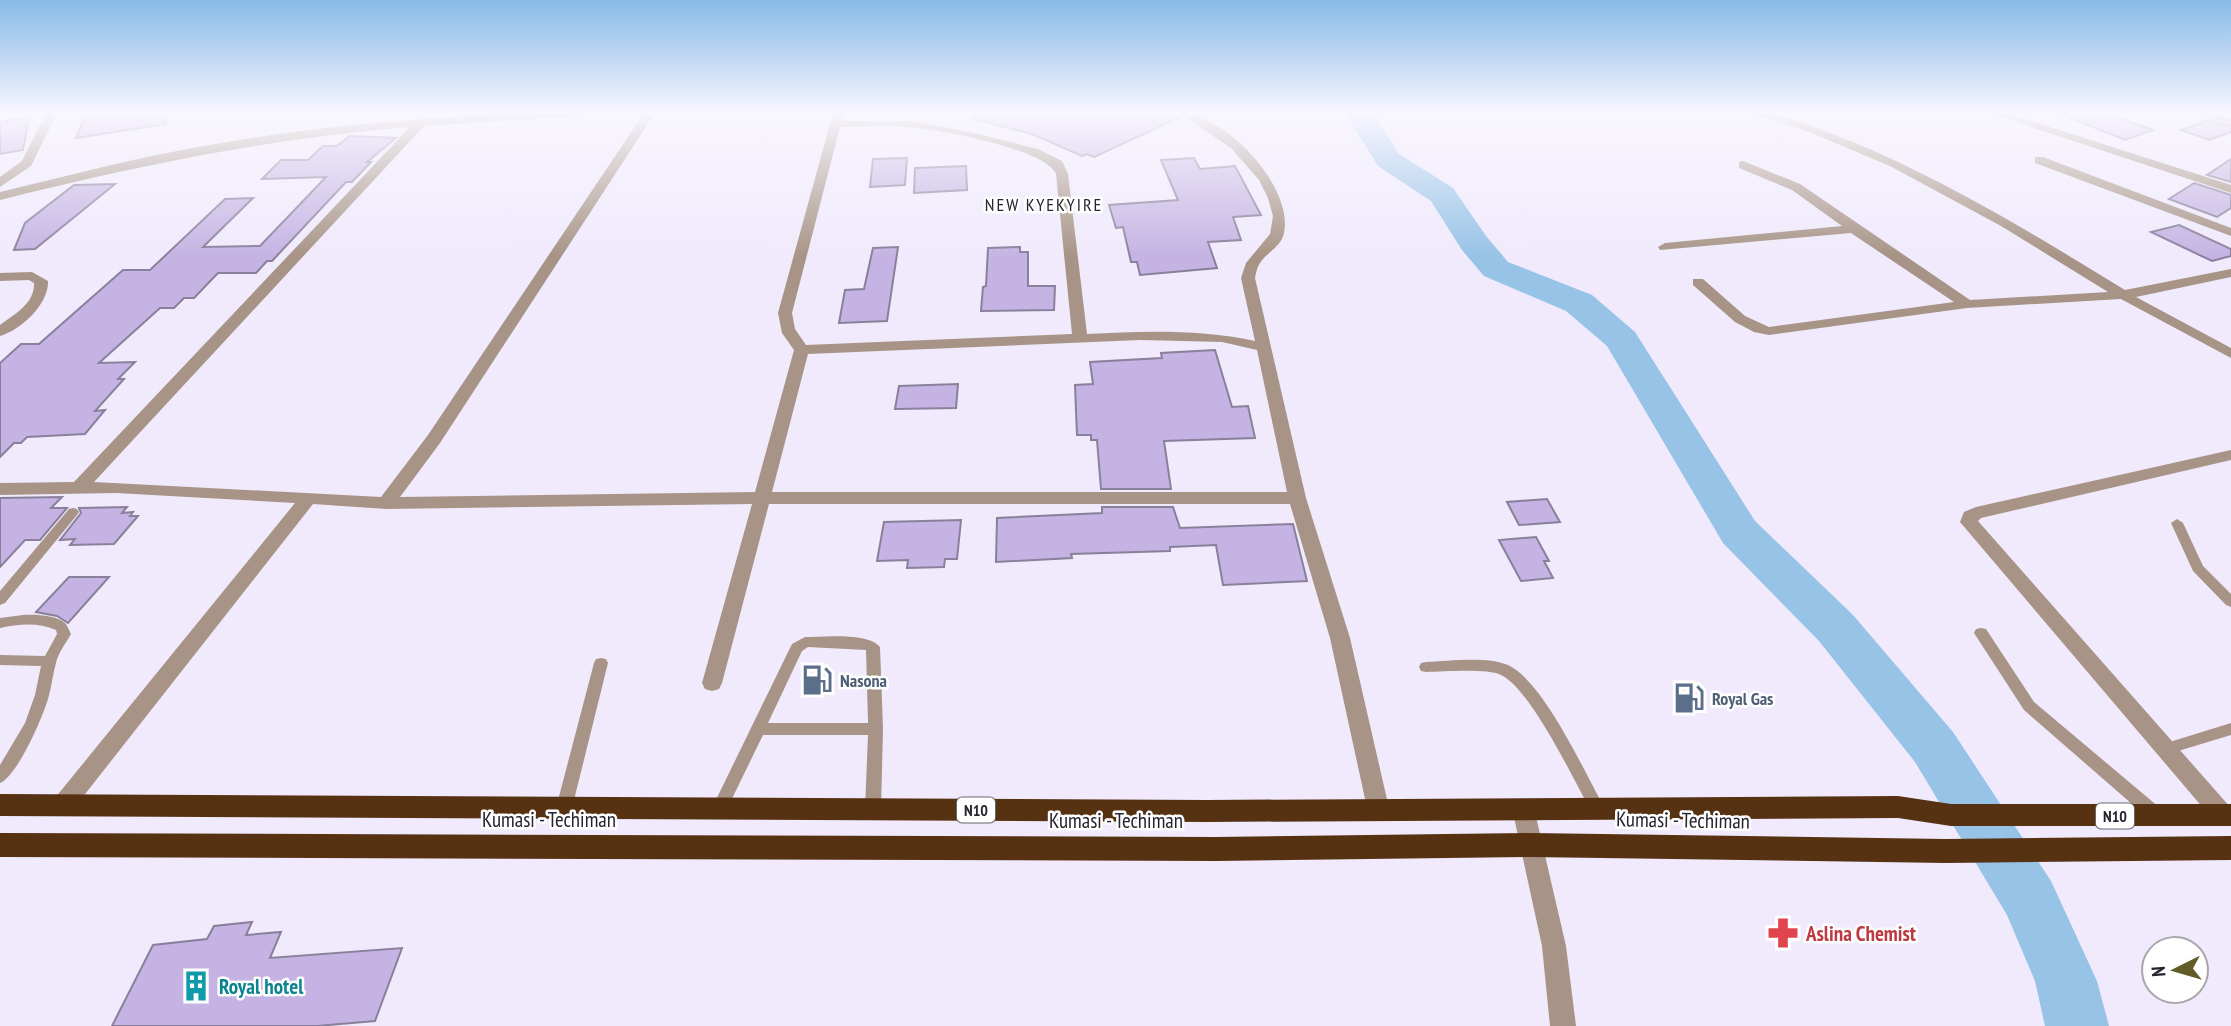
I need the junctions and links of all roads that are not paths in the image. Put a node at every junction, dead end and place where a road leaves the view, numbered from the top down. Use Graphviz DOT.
graph roads {
  1 [pos="28,161"];
  2 [pos="156,161"];
  3 [pos="385,161"];
  4 [pos="618,161"];
  5 [pos="825,161"];
  6 [pos="1052,161"];
  7 [pos="1250,161"];
  8 [pos="1889,161"];
  9 [pos="2041,161"];
  10 [pos="2142,161"];
  11 [pos="1743,166"];
  12 [pos="0,183"];
  13 [pos="2231,190"];
  14 [pos="0,196"];
  15 [pos="1853,229"];
  16 [pos="2231,232"];
  17 [pos="1665,247"];
  18 [pos="2231,273"];
  19 [pos="0,276"];
  20 [pos="1698,282"];
  21 [pos="2123,295"];
  22 [pos="1967,304"];
  23 [pos="0,332"];
  24 [pos="1080,338"];
  25 [pos="1263,347"];
  26 [pos="802,350"];
  27 [pos="2231,354"];
  28 [pos="2231,456"];
  29 [pos="79,487"];
  30 [pos="0,489"];
  31 [pos="761,498"];
  32 [pos="1297,498"];
  33 [pos="308,499"];
  34 [pos="386,503"];
  35 [pos="73,512"];
  36 [pos="2177,523"];
  37 [pos="0,600"];
  38 [pos="2231,602"];
  39 [pos="0,623"];
  40 [pos="1981,633"];
  41 [pos="0,660"];
  42 [pos="49,661"];
  43 [pos="601,663"];
  44 [pos="1426,667"];
  45 [pos="712,683"];
  46 [pos="759,729"];
  47 [pos="876,729"];
  48 [pos="2231,729"];
  49 [pos="2165,749"];
  50 [pos="0,777"];
  51 [pos="0,804"];
  52 [pos="63,805"];
  53 [pos="1597,807"];
  54 [pos="564,808"];
  55 [pos="720,808"];
  56 [pos="1377,808"];
  57 [pos="1523,808"];
  58 [pos="873,809"];
  59 [pos="2227,815"];
  60 [pos="2157,816"];
  61 [pos="0,845"];
  62 [pos="1530,845"];
  63 [pos="2231,848"];
  64 [pos="1563,1026"];
  1 -- 12 [label="street"];
  2 -- 14 [label="street"];
  3 -- 29 [label="street"];
  4 -- 34 [label="street"];
  5 -- 26 [label="street"];
  6 -- 24 [label="street"];
  7 -- 25 [label="street"];
  8 -- 21 [label="street"];
  9 -- 16 [label="street"];
  10 -- 13 [label="street"];
  11 -- 15 [label="street"];
  15 -- 17 [label="street"];
  15 -- 22 [label="street"];
  18 -- 21 [label="street"];
  19 -- 23 [label="street"];
  20 -- 22 [label="street"];
  21 -- 22 [label="street"];
  21 -- 27 [label="street"];
  24 -- 25 [label="street"];
  24 -- 26 [label="street"];
  25 -- 32 [label="street"];
  26 -- 31 [label="street"];
  28 -- 49 [label="street"];
  29 -- 30 [label="street"];
  29 -- 33 [label="street"];
  31 -- 32 [label="street"];
  31 -- 34 [label="street"];
  31 -- 45 [label="street"];
  32 -- 56 [label="street"];
  33 -- 34 [label="street"];
  33 -- 52 [label="street"];
  35 -- 37 [label="lane"];
  36 -- 38 [label="lane"];
  39 -- 42 [label="lane"];
  40 -- 60 [label="lane"];
  41 -- 42 [label="lane"];
  42 -- 50 [label="lane"];
  43 -- 54 [label="lane"];
  44 -- 53 [label="lane"];
  46 -- 47 [label="lane"];
  46 -- 47 [label="lane"];
  46 -- 55 [label="lane"];
  47 -- 58 [label="lane"];
  48 -- 49 [label="lane"];
  49 -- 59 [label="street"];
  51 -- 52 [label="highway, N10"];
  52 -- 54 [label="highway, N10"];
  53 -- 57 [label="highway, N10"];
  53 -- 60 [label="highway, N10"];
  54 -- 55 [label="highway, N10"];
  55 -- 58 [label="highway, N10"];
  56 -- 57 [label="highway, N10"];
  56 -- 58 [label="highway, N10"];
  57 -- 62 [label="street"];
  59 -- 60 [label="highway, N10"];
  61 -- 62 [label="highway, Kumasi - Techiman / N10"];
  62 -- 63 [label="highway, Kumasi - Techiman / N10"];
  62 -- 64 [label="street"];
}
